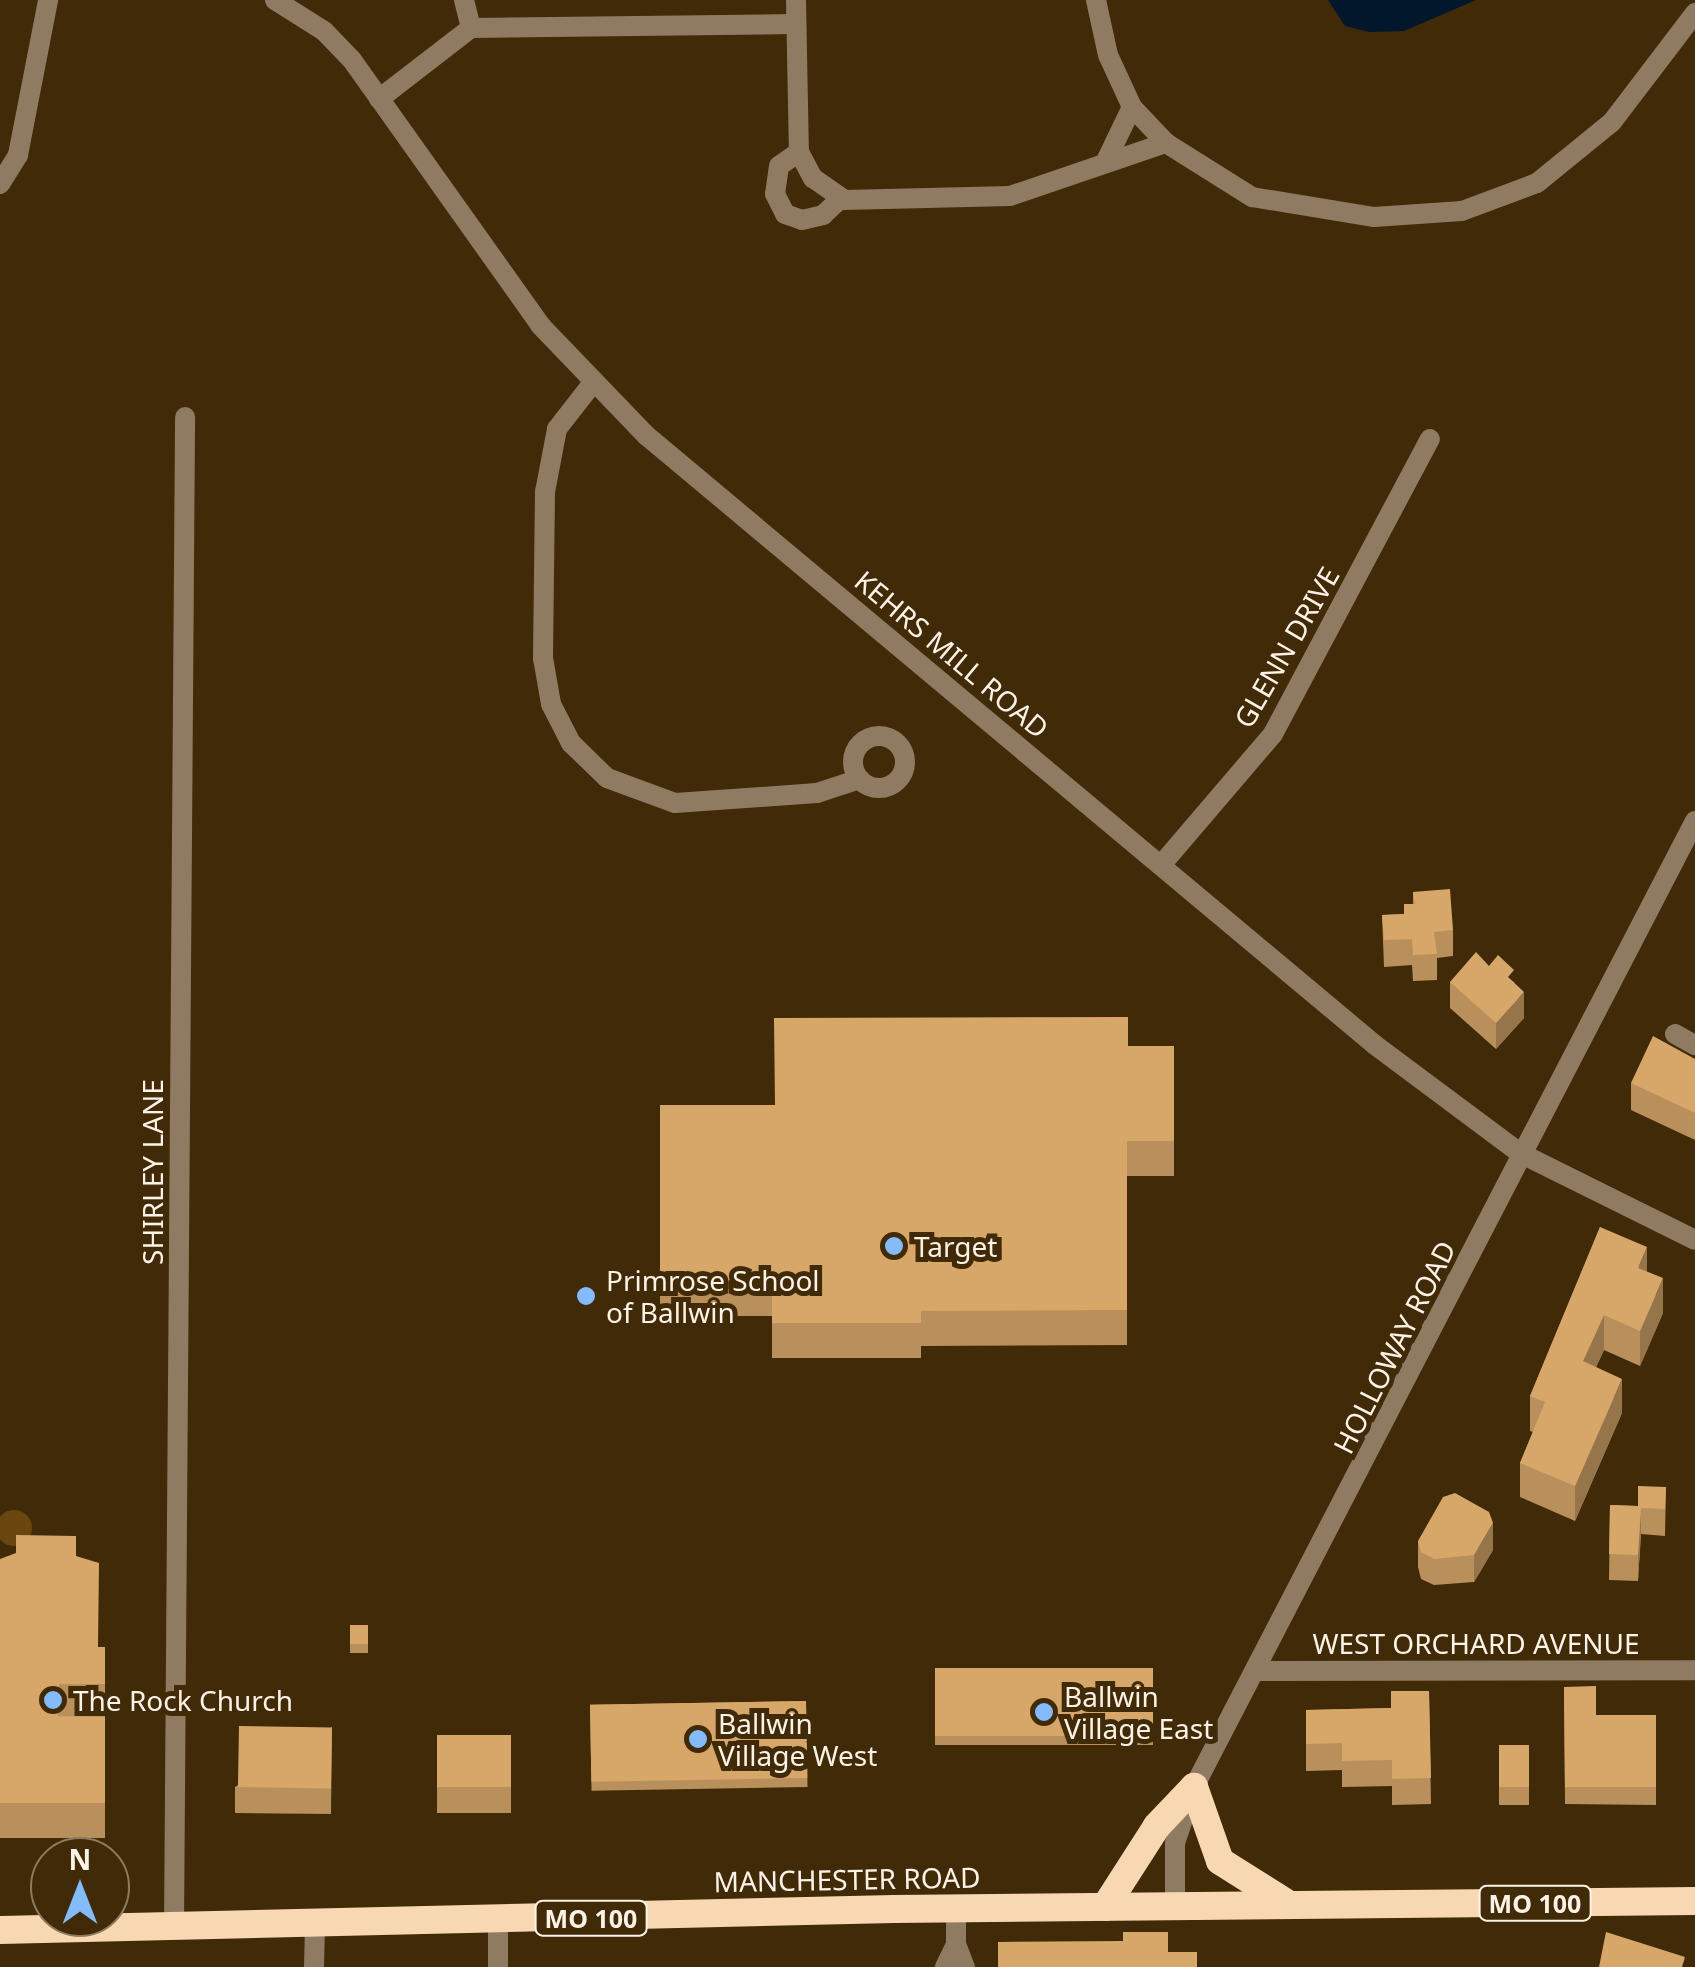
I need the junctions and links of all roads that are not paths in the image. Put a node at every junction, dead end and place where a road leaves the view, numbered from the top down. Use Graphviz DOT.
graph roads {
  1 [pos="48,0"];
  2 [pos="276,0"];
  3 [pos="464,0"];
  4 [pos="796,0"];
  5 [pos="1096,0"];
  6 [pos="1695,12"];
  7 [pos="795,24"];
  8 [pos="471,28"];
  9 [pos="379,98"];
  10 [pos="1132,107"];
  11 [pos="1166,143"];
  12 [pos="799,152"];
  13 [pos="1105,163"];
  14 [pos="0,184"];
  15 [pos="841,198"];
  16 [pos="592,384"];
  17 [pos="185,417"];
  18 [pos="1430,440"];
  19 [pos="860,779"];
  20 [pos="1695,821"];
  21 [pos="1162,864"];
  22 [pos="1675,1034"];
  23 [pos="1695,1044"];
  24 [pos="1520,1152"];
  25 [pos="1695,1240"];
  26 [pos="1695,1670"];
  27 [pos="1256,1672"];
  28 [pos="1194,1787"];
  29 [pos="1695,1902"];
  30 [pos="1291,1904"];
  31 [pos="1104,1906"];
  32 [pos="1175,1906"];
  33 [pos="956,1909"];
  34 [pos="498,1920"];
  35 [pos="315,1925"];
  36 [pos="174,1928"];
  37 [pos="0,1930"];
  38 [pos="956,1944"];
  39 [pos="314,1967"];
  40 [pos="498,1967"];
  41 [pos="945,1967"];
  42 [pos="965,1967"];
  1 -- 14 [label="street"];
  2 -- 9 [label="street, KEHRS MILL ROAD"];
  3 -- 8 [label="street"];
  4 -- 7 [label="street"];
  5 -- 10 [label="street"];
  6 -- 11 [label="street"];
  7 -- 8 [label="street"];
  7 -- 12 [label="street"];
  8 -- 9 [label="street"];
  9 -- 16 [label="street, KEHRS MILL ROAD"];
  10 -- 11 [label="street"];
  10 -- 13 [label="street"];
  11 -- 13 [label="street"];
  12 -- 15 [label="street"];
  12 -- 15 [label="street"];
  13 -- 15 [label="street"];
  16 -- 19 [label="street"];
  16 -- 21 [label="street, KEHRS MILL ROAD"];
  17 -- 36 [label="street, SHIRLEY LANE"];
  18 -- 21 [label="street, GLENN DRIVE"];
  20 -- 24 [label="street, HOLLOWAY ROAD"];
  21 -- 24 [label="street, KEHRS MILL ROAD"];
  22 -- 23 [label="street"];
  24 -- 25 [label="street, KEHRS MILL ROAD"];
  24 -- 27 [label="street, HOLLOWAY ROAD"];
  26 -- 27 [label="street, WEST ORCHARD AVENUE"];
  27 -- 28 [label="street, HOLLOWAY ROAD"];
  28 -- 30 [label="highway"];
  28 -- 31 [label="highway"];
  28 -- 32 [label="street, HOLLOWAY ROAD"];
  29 -- 30 [label="highway, MANCHESTER ROAD / MO 100"];
  30 -- 32 [label="highway, MANCHESTER ROAD / MO 100"];
  31 -- 32 [label="highway, MANCHESTER ROAD / MO 100"];
  31 -- 33 [label="highway, MANCHESTER ROAD / MO 100"];
  33 -- 34 [label="highway, MANCHESTER ROAD / MO 100"];
  33 -- 38 [label="street"];
  34 -- 35 [label="highway, MANCHESTER ROAD / MO 100"];
  34 -- 40 [label="street"];
  35 -- 36 [label="highway, MANCHESTER ROAD / MO 100"];
  35 -- 39 [label="street"];
  36 -- 37 [label="highway, MANCHESTER ROAD / MO 100"];
  38 -- 41 [label="street"];
  38 -- 42 [label="street"];
}
